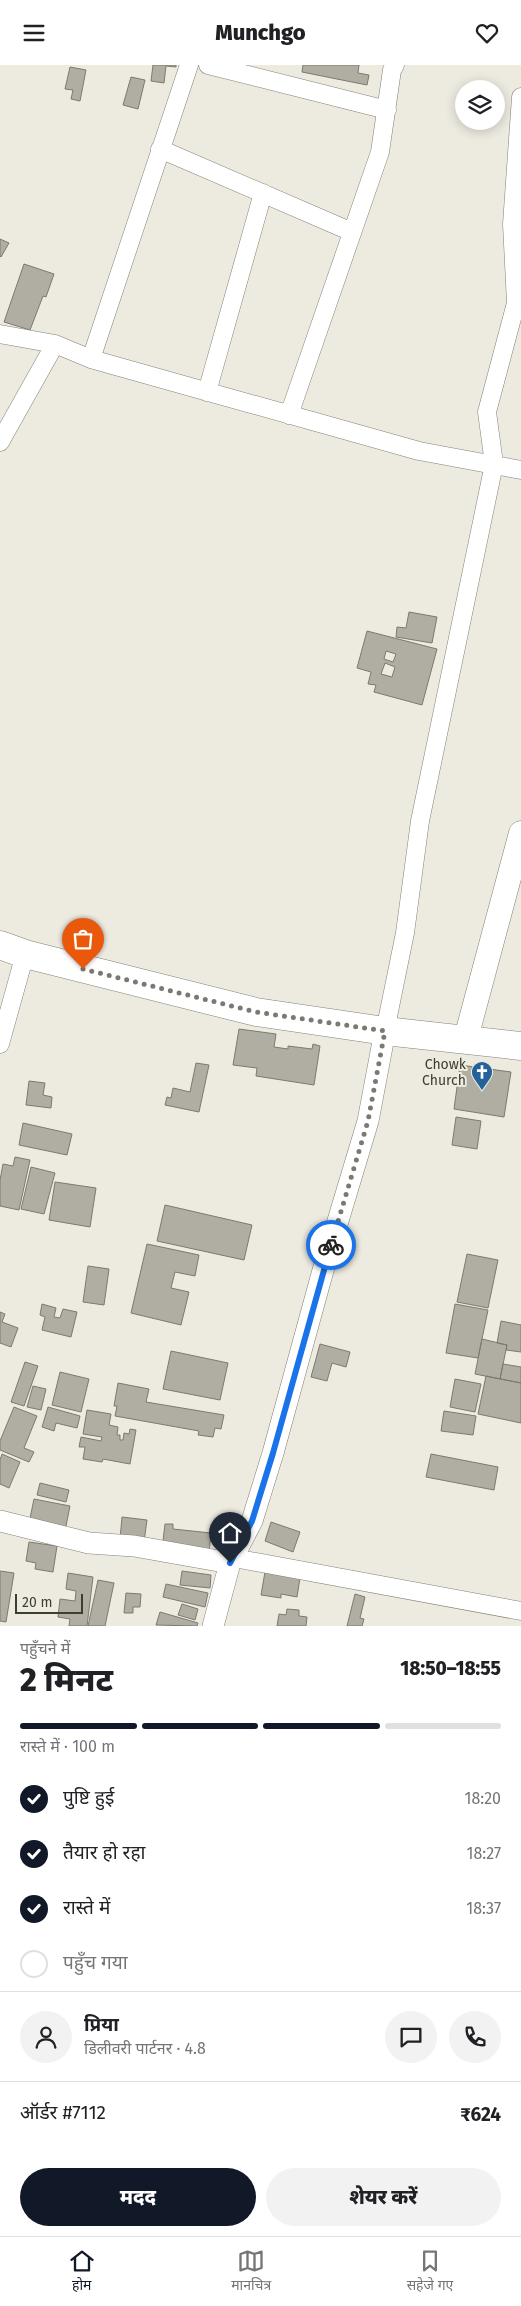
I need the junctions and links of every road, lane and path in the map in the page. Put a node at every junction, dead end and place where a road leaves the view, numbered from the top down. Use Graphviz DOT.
graph roads {
  1 [pos="189,65"];
  2 [pos="208,65"];
  3 [pos="395,65"];
  4 [pos="521,97"];
  5 [pos="386,110"];
  6 [pos="160,149"];
  7 [pos="263,193"];
  8 [pos="352,232"];
  9 [pos="0,334"];
  10 [pos="56,344"];
  11 [pos="91,359"];
  12 [pos="208,392"];
  13 [pos="289,415"];
  14 [pos="0,442"];
  15 [pos="494,464"];
  16 [pos="521,470"];
  17 [pos="521,833"];
  18 [pos="0,945"];
  19 [pos="25,954"];
  20 [pos="385,1031"];
  21 [pos="466,1038"];
  22 [pos="0,1045"];
  23 [pos="521,1045"];
  24 [pos="0,1521"];
  25 [pos="232,1560"];
  26 [pos="521,1611"];
  27 [pos="213,1626"];
  1 -- 6 [label="street"];
  2 -- 5 [label="street"];
  3 -- 5 [label="street"];
  4 -- 15 [label="street"];
  5 -- 8 [label="street"];
  6 -- 7 [label="street"];
  6 -- 11 [label="street"];
  7 -- 8 [label="street"];
  7 -- 12 [label="street"];
  8 -- 13 [label="street"];
  9 -- 10 [label="street"];
  10 -- 11 [label="street"];
  10 -- 14 [label="street"];
  11 -- 12 [label="street"];
  12 -- 13 [label="street"];
  13 -- 15 [label="street"];
  15 -- 16 [label="street"];
  15 -- 20 [label="street"];
  17 -- 21 [label="main road"];
  18 -- 19 [label="main road"];
  19 -- 20 [label="main road"];
  19 -- 22 [label="street"];
  20 -- 21 [label="main road"];
  20 -- 25 [label="street"];
  21 -- 23 [label="main road"];
  24 -- 25 [label="street"];
  25 -- 26 [label="street"];
  25 -- 27 [label="street"];
}
